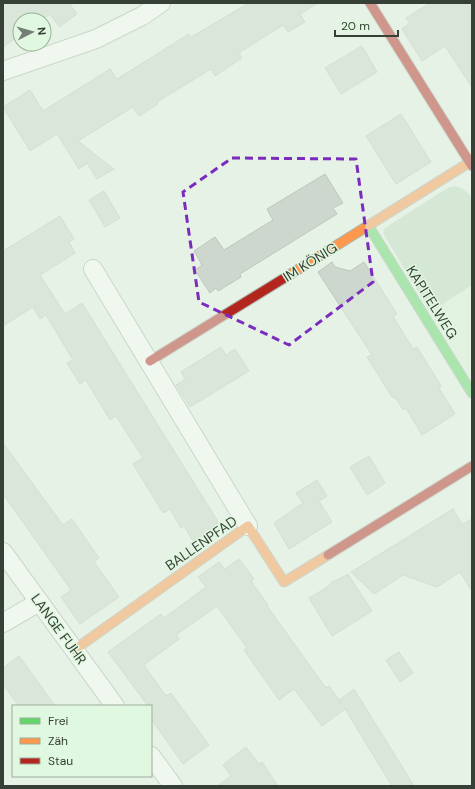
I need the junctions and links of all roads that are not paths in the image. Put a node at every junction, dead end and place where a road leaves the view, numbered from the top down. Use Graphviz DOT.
graph roads {
  1 [pos="161,3"];
  2 [pos="374,4"];
  3 [pos="3,71"];
  4 [pos="471,164"];
  5 [pos="368,225"];
  6 [pos="93,269"];
  7 [pos="150,361"];
  8 [pos="472,393"];
  9 [pos="472,466"];
  10 [pos="248,526"];
  11 [pos="3,552"];
  12 [pos="39,602"];
  13 [pos="3,623"];
  14 [pos="74,650"];
  15 [pos="114,705"];
  16 [pos="152,757"];
  17 [pos="173,786"];
  1 -- 3 [label="street"];
  2 -- 4 [label="street"];
  4 -- 5 [label="street, IM KÖNIG"];
  5 -- 7 [label="street, IM KÖNIG"];
  5 -- 8 [label="street, KAPITELWEG"];
  6 -- 7 [label="street"];
  7 -- 10 [label="street"];
  9 -- 10 [label="street, BALLENPFAD"];
  10 -- 14 [label="street, BALLENPFAD"];
  11 -- 12 [label="street, LANGE FUHR"];
  12 -- 13 [label="street"];
  12 -- 14 [label="street, LANGE FUHR"];
  14 -- 15 [label="street, LANGE FUHR"];
  16 -- 17 [label="street"];
}
